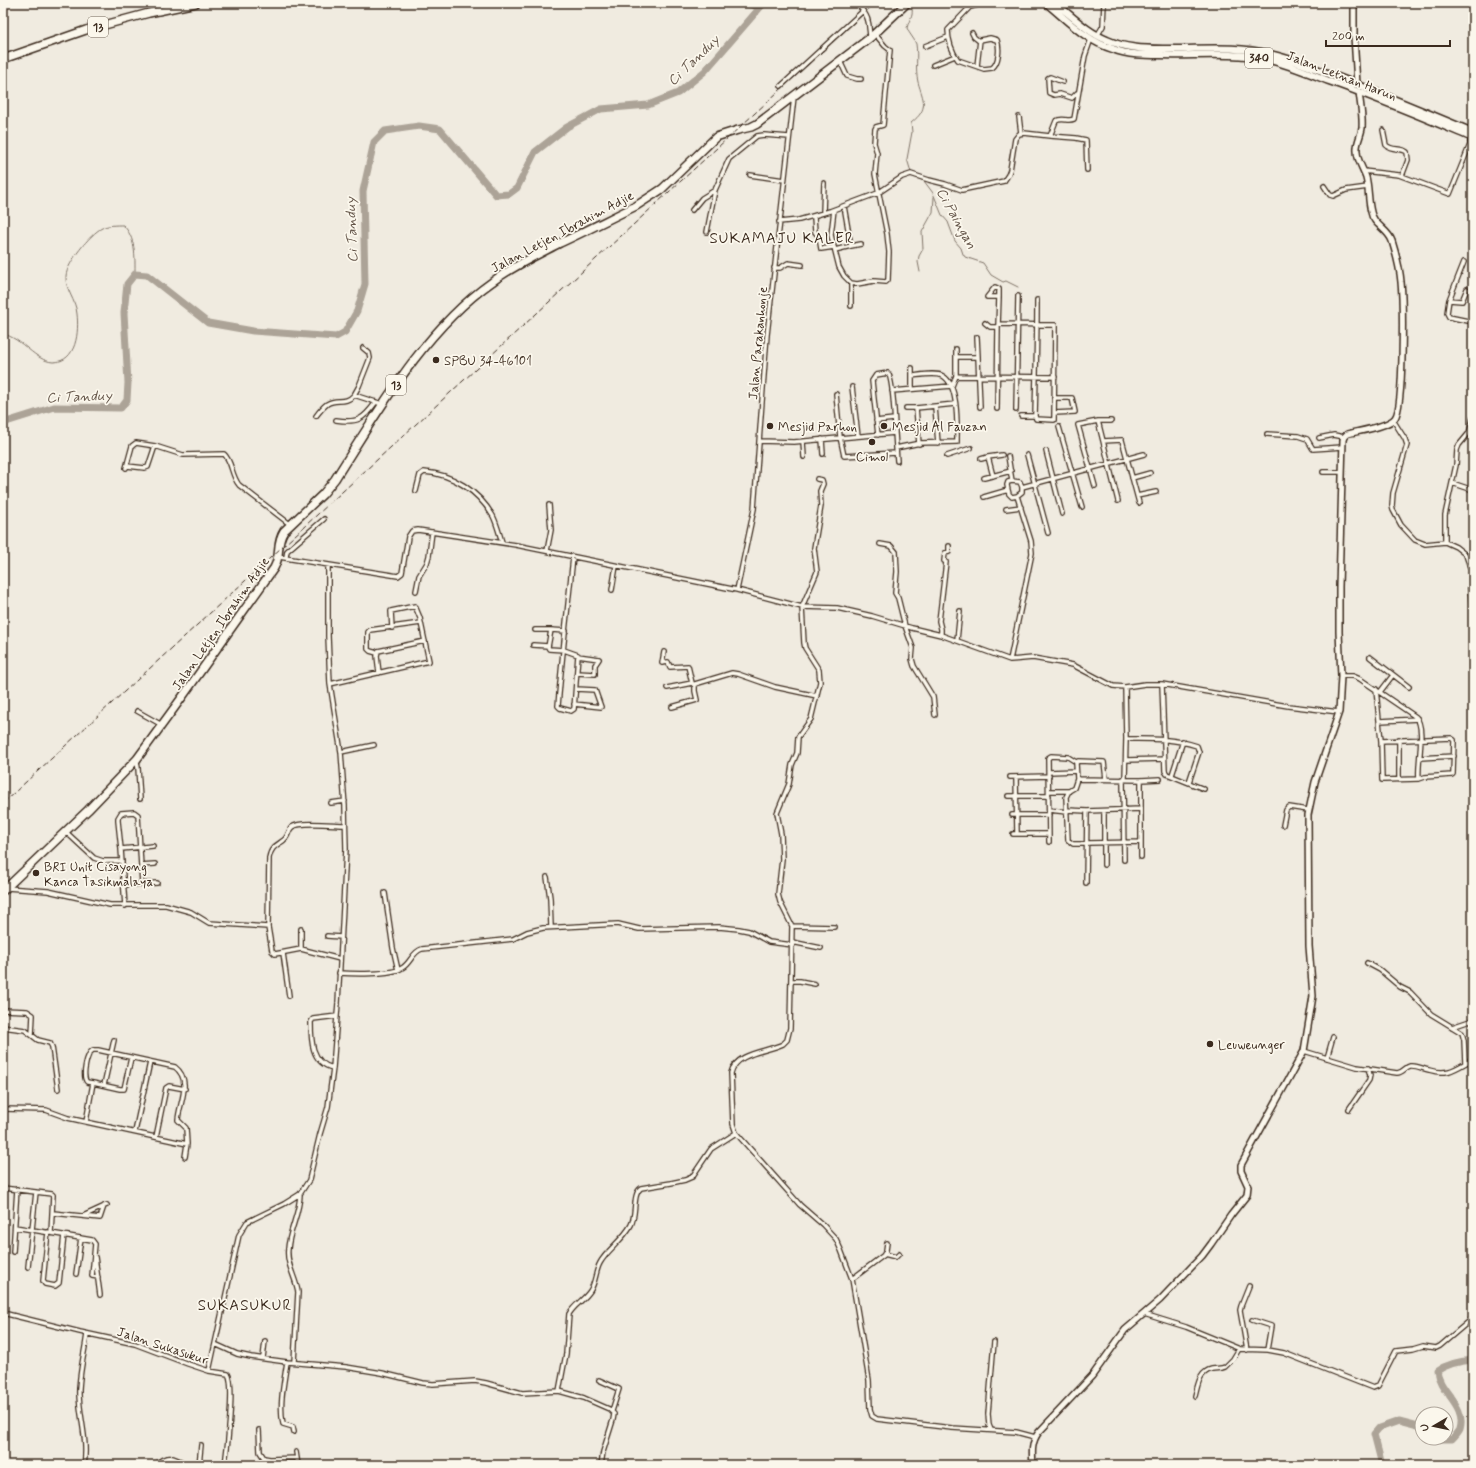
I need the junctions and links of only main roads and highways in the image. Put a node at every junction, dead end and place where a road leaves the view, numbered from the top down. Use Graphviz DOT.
graph roads {
  1 [pos="196,3"];
  2 [pos="907,3"];
  3 [pos="1046,3"];
  4 [pos="1055,3"];
  5 [pos="1070,19"];
  6 [pos="1272,58"];
  7 [pos="3,59"];
  8 [pos="1473,132"];
  9 [pos="1473,139"];
  10 [pos="5,890"];
  1 -- 7 [label="highway, 13"];
  2 -- 10 [label="highway, Jalan Letjen Ibrahim Adjie / 13"];
  3 -- 5 [label="main road, Jalan Letnan Harun / 340"];
  4 -- 5 [label="main road, Jalan Letnan Harun / 340"];
  5 -- 6 [label="main road, Jalan Letnan Harun / 340"];
  5 -- 6 [label="main road, Jalan Letnan Harun / 340"];
  6 -- 8 [label="main road, Jalan Letnan Harun / 340"];
  6 -- 9 [label="main road, Jalan Letnan Harun / 340"];
}
